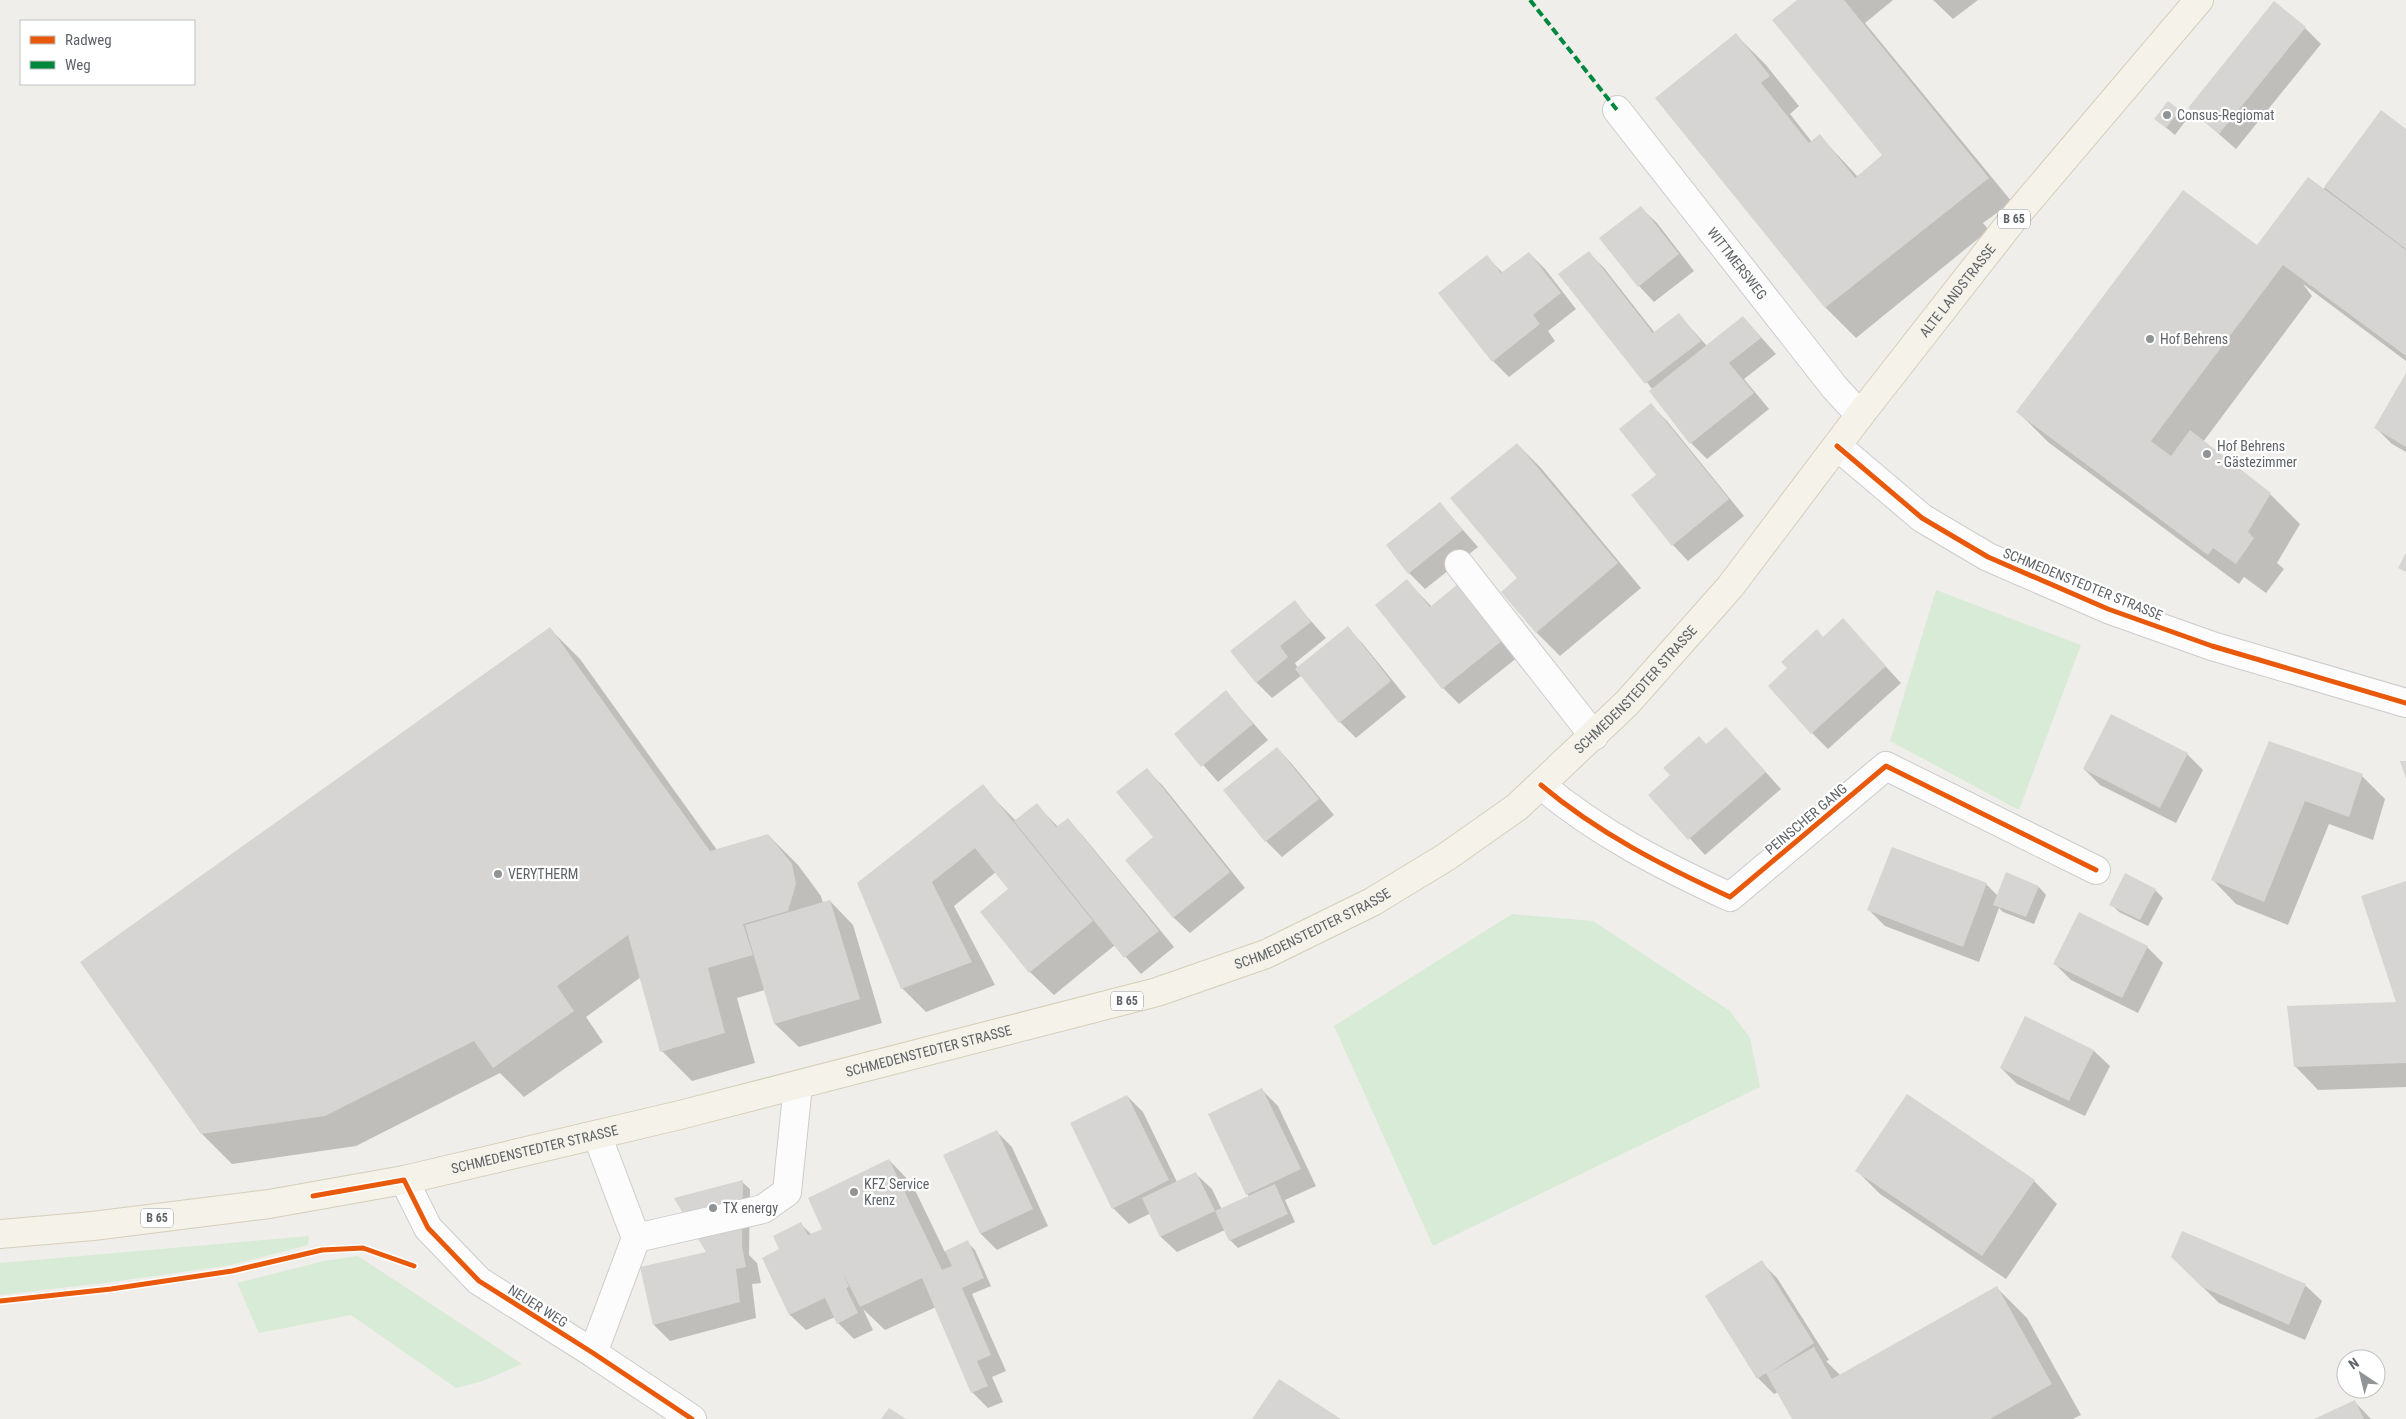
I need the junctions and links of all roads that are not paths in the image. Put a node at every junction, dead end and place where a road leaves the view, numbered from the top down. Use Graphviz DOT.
graph roads {
  1 [pos="2199,0"];
  2 [pos="1617,110"];
  3 [pos="1860,415"];
  4 [pos="1837,446"];
  5 [pos="1459,564"];
  6 [pos="2406,703"];
  7 [pos="1594,736"];
  8 [pos="1541,785"];
  9 [pos="2096,870"];
  10 [pos="798,1085"];
  11 [pos="597,1135"];
  12 [pos="404,1180"];
  13 [pos="0,1234"];
  14 [pos="636,1238"];
  15 [pos="594,1353"];
  16 [pos="692,1419"];
  1 -- 3 [label="main road, ALTE LANDSTRASSE / B 65"];
  2 -- 3 [label="street, WITTMERSWEG"];
  3 -- 4 [label="main road, ALTE LANDSTRASSE / B 65"];
  4 -- 6 [label="street, SCHMEDENSTEDTER STRASSE"];
  4 -- 7 [label="main road, SCHMEDENSTEDTER STRASSE / B 65"];
  5 -- 7 [label="street"];
  7 -- 8 [label="main road, SCHMEDENSTEDTER STRASSE / B 65"];
  8 -- 9 [label="street, PEINSCHER GANG"];
  8 -- 10 [label="main road, SCHMEDENSTEDTER STRASSE / B 65"];
  10 -- 11 [label="main road, SCHMEDENSTEDTER STRASSE / B 65"];
  10 -- 14 [label="street"];
  11 -- 12 [label="main road, SCHMEDENSTEDTER STRASSE / B 65"];
  11 -- 14 [label="street"];
  12 -- 13 [label="main road, SCHMEDENSTEDTER STRASSE / B 65"];
  12 -- 15 [label="street, NEUER WEG"];
  14 -- 15 [label="street"];
  15 -- 16 [label="street, NEUER WEG"];
}
